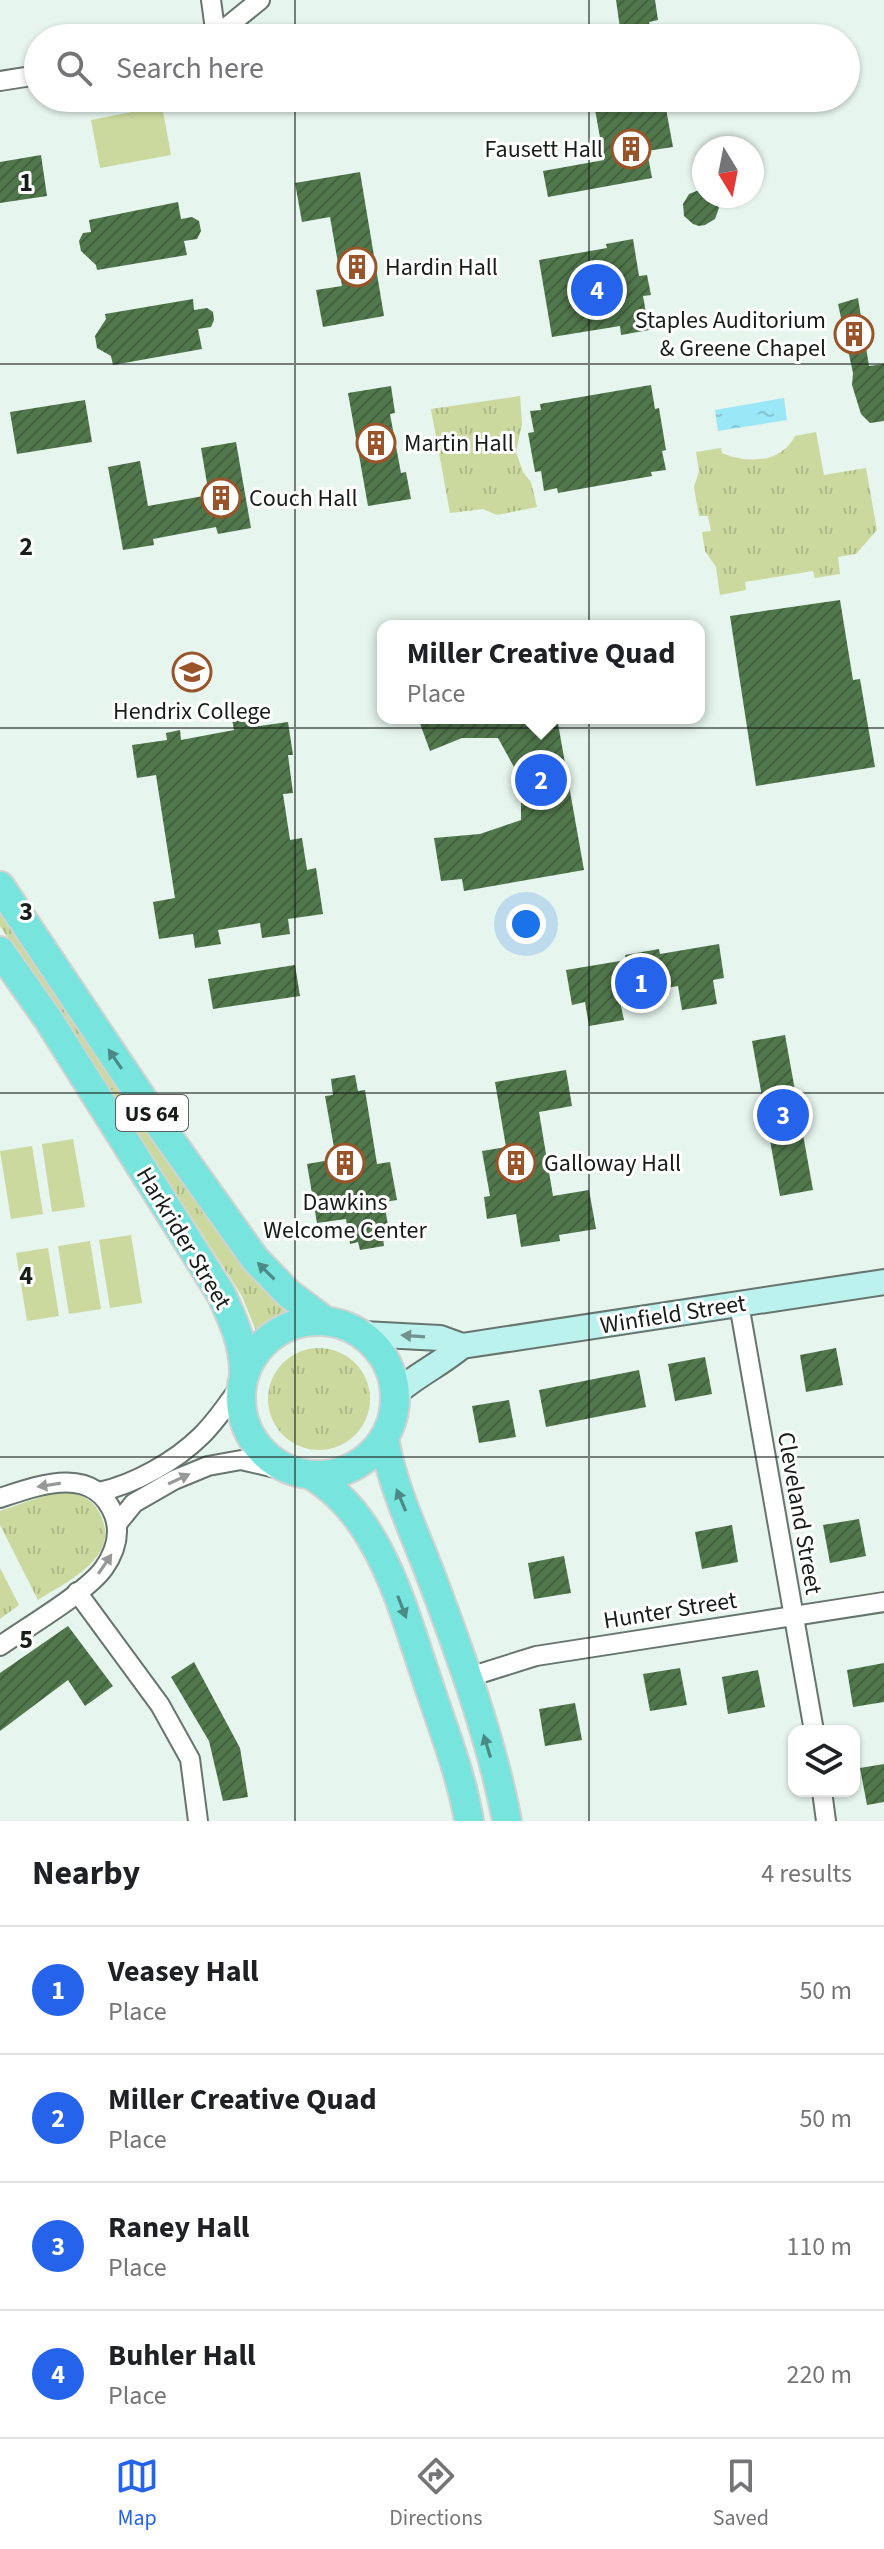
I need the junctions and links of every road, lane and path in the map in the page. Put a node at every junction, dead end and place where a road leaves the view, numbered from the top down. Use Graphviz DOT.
graph roads {
  1 [pos="211,0"];
  2 [pos="260,0"];
  3 [pos="214,24"];
  4 [pos="231,24"];
  5 [pos="24,77"];
  6 [pos="0,81"];
  7 [pos="0,886"];
  8 [pos="0,951"];
  9 [pos="884,1282"];
  10 [pos="739,1304"];
  11 [pos="325,1321"];
  12 [pos="363,1334"];
  13 [pos="462,1346"];
  14 [pos="242,1379"];
  15 [pos="395,1394"];
  16 [pos="384,1438"];
  17 [pos="303,1474"];
  18 [pos="99,1492"];
  19 [pos="0,1498"];
  20 [pos="117,1524"];
  21 [pos="77,1592"];
  22 [pos="884,1602"];
  23 [pos="794,1615"];
  24 [pos="0,1646"];
  25 [pos="466,1678"];
  26 [pos="813,1725"];
  27 [pos="823,1797"];
  28 [pos="198,1821"];
  29 [pos="469,1821"];
  30 [pos="507,1821"];
  31 [pos="826,1821"];
  1 -- 3 [label="street"];
  2 -- 4 [label="street"];
  5 -- 6 [label="street"];
  11 -- 7 [label="main road, Harkrider Street / US 64, one-way"];
  8 -- 14 [label="main road, Harkrider Street / US 64"];
  9 -- 10 [label="street, Winfield Street"];
  10 -- 13 [label="street, Winfield Street"];
  10 -- 23 [label="street, Cleveland Street"];
  11 -- 12 [label="main road"];
  11 -- 14 [label="main road"];
  13 -- 12 [label="street, Winfield Street, one-way"];
  12 -- 15 [label="main road"];
  13 -- 15 [label="street, Winfield Street"];
  14 -- 17 [label="main road"];
  14 -- 18 [label="street"];
  15 -- 16 [label="main road"];
  16 -- 17 [label="main road"];
  25 -- 16 [label="main road, one-way"];
  20 -- 17 [label="street, one-way"];
  17 -- 29 [label="main road, one-way"];
  18 -- 19 [label="street, one-way"];
  18 -- 20 [label="street"];
  21 -- 20 [label="street, one-way"];
  21 -- 24 [label="street"];
  21 -- 28 [label="street"];
  22 -- 23 [label="street, Hunter Street"];
  23 -- 25 [label="street, Hunter Street"];
  23 -- 26 [label="street, Cleveland Street"];
  30 -- 25 [label="main road, one-way"];
  27 -- 31 [label="street"];
}
